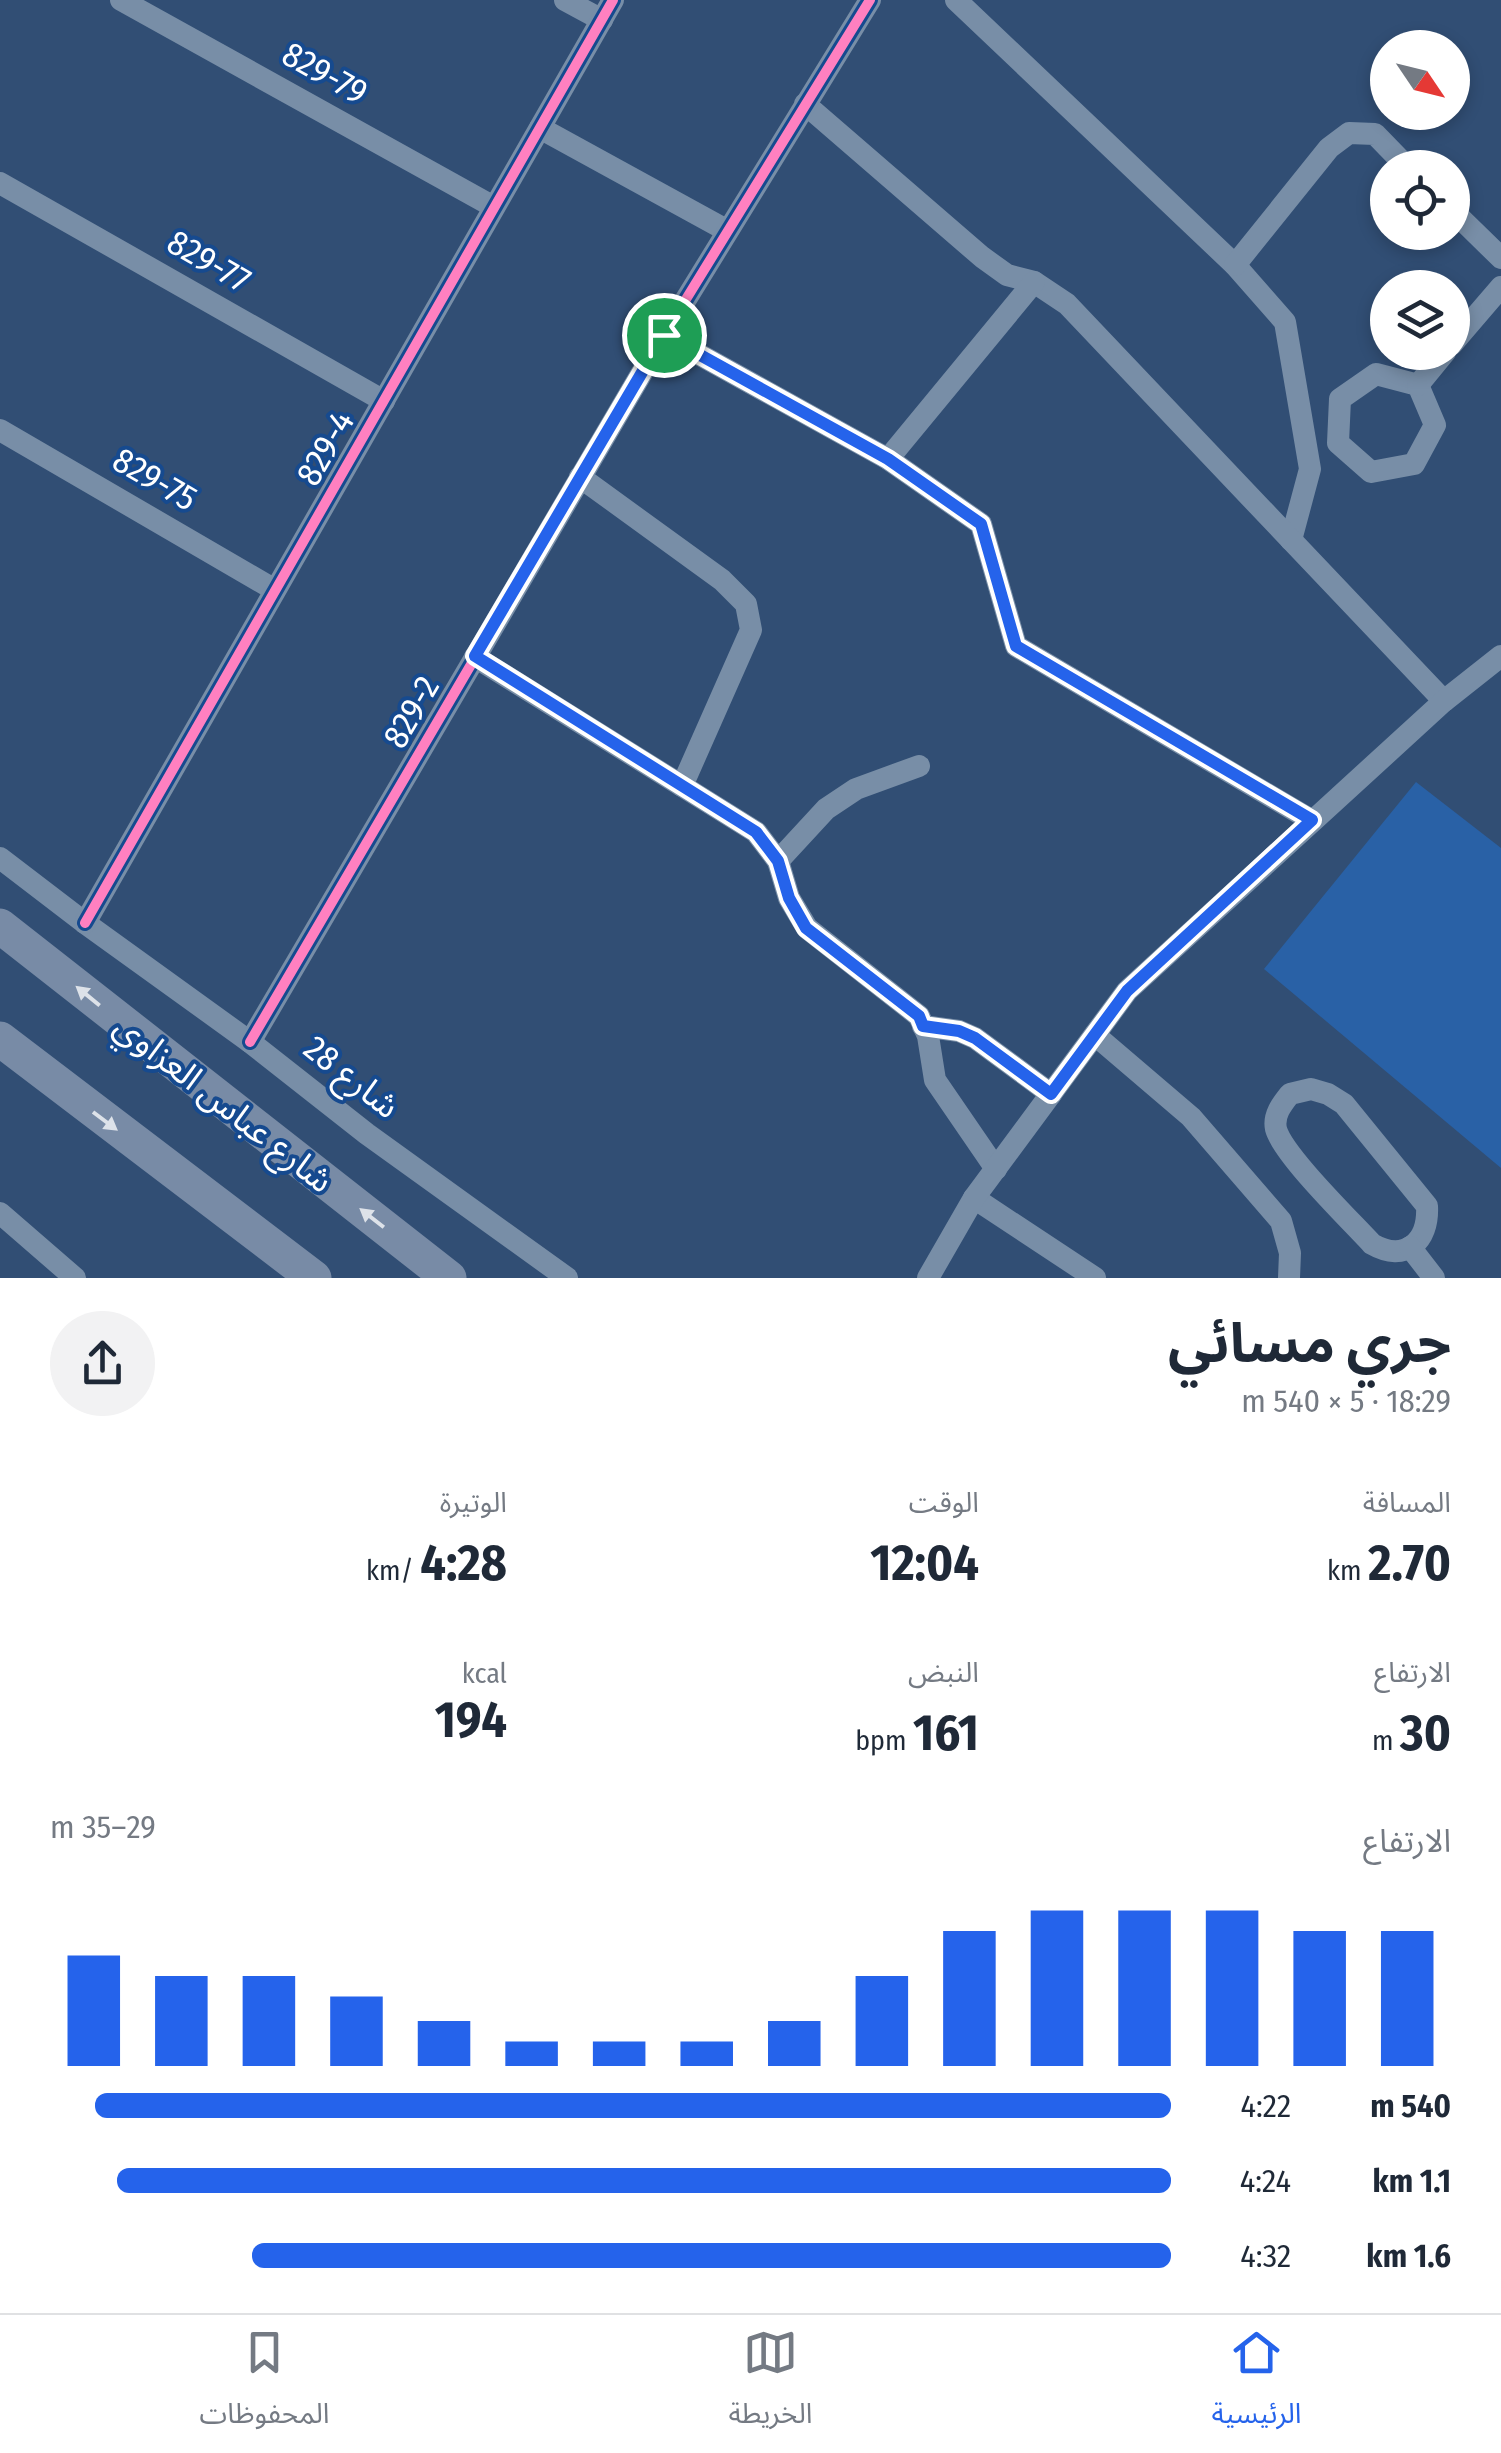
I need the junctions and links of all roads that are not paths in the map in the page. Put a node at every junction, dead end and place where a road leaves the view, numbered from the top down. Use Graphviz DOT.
graph roads {
  1 [pos="121,0"];
  2 [pos="565,0"];
  3 [pos="870,0"];
  4 [pos="956,0"];
  5 [pos="607,10"];
  6 [pos="805,104"];
  7 [pos="540,128"];
  8 [pos="1391,150"];
  9 [pos="0,182"];
  10 [pos="494,208"];
  11 [pos="1470,228"];
  12 [pos="726,230"];
  13 [pos="1501,258"];
  14 [pos="1235,266"];
  15 [pos="1034,282"];
  16 [pos="1501,287"];
  17 [pos="1470,323"];
  18 [pos="664,335"];
  19 [pos="1430,370"];
  20 [pos="1418,385"];
  21 [pos="384,401"];
  22 [pos="0,430"];
  23 [pos="888,459"];
  24 [pos="580,477"];
  25 [pos="1291,540"];
  26 [pos="276,590"];
  27 [pos="475,656"];
  28 [pos="1501,656"];
  29 [pos="1444,701"];
  30 [pos="919,766"];
  31 [pos="682,786"];
  32 [pos="1312,820"];
  33 [pos="0,858"];
  34 [pos="778,861"];
  35 [pos="85,924"];
  36 [pos="0,926"];
  37 [pos="923,1026"];
  38 [pos="1095,1035"];
  39 [pos="0,1040"];
  40 [pos="250,1042"];
  41 [pos="1051,1094"];
  42 [pos="996,1169"];
  43 [pos="974,1198"];
  44 [pos="0,1213"];
  45 [pos="1410,1248"];
  46 [pos="75,1278"];
  47 [pos="314,1278"];
  48 [pos="449,1278"];
  49 [pos="566,1278"];
  50 [pos="928,1278"];
  51 [pos="1096,1278"];
  52 [pos="1289,1278"];
  53 [pos="1434,1278"];
  1 -- 10 [label="street, 829-79"];
  2 -- 5 [label="street"];
  3 -- 6 [label="street, 829-2"];
  4 -- 14 [label="street"];
  5 -- 7 [label="street, 829-4"];
  6 -- 12 [label="street, 829-2"];
  6 -- 15 [label="street"];
  7 -- 10 [label="street, 829-4"];
  7 -- 12 [label="street"];
  8 -- 14 [label="street"];
  9 -- 21 [label="street, 829-77"];
  10 -- 21 [label="street, 829-4"];
  11 -- 13 [label="street"];
  12 -- 18 [label="street, 829-2"];
  14 -- 25 [label="street"];
  15 -- 23 [label="street"];
  15 -- 25 [label="street"];
  16 -- 17 [label="street"];
  18 -- 23 [label="street"];
  18 -- 24 [label="street, 829-2"];
  19 -- 20 [label="street"];
  20 -- 20 [label="street"];
  21 -- 26 [label="street, 829-4"];
  22 -- 26 [label="street, 829-75"];
  23 -- 32 [label="street"];
  24 -- 27 [label="street, 829-2"];
  24 -- 31 [label="street"];
  25 -- 29 [label="street"];
  26 -- 35 [label="street, 829-4"];
  27 -- 31 [label="street"];
  27 -- 40 [label="street, 829-2"];
  28 -- 29 [label="street"];
  29 -- 32 [label="street"];
  30 -- 34 [label="street"];
  31 -- 34 [label="street"];
  32 -- 38 [label="street"];
  33 -- 35 [label="street, شارع 28"];
  34 -- 37 [label="street"];
  35 -- 40 [label="street, شارع 28"];
  48 -- 36 [label="main road, شارع عباس العزاوي, one-way"];
  37 -- 41 [label="street"];
  37 -- 42 [label="street"];
  38 -- 41 [label="street"];
  38 -- 52 [label="street"];
  39 -- 47 [label="main road, one-way"];
  40 -- 49 [label="street, شارع 28"];
  41 -- 42 [label="street"];
  42 -- 43 [label="street"];
  43 -- 50 [label="street"];
  43 -- 51 [label="street"];
  44 -- 46 [label="street"];
  45 -- 45 [label="street"];
  45 -- 53 [label="street"];
}
